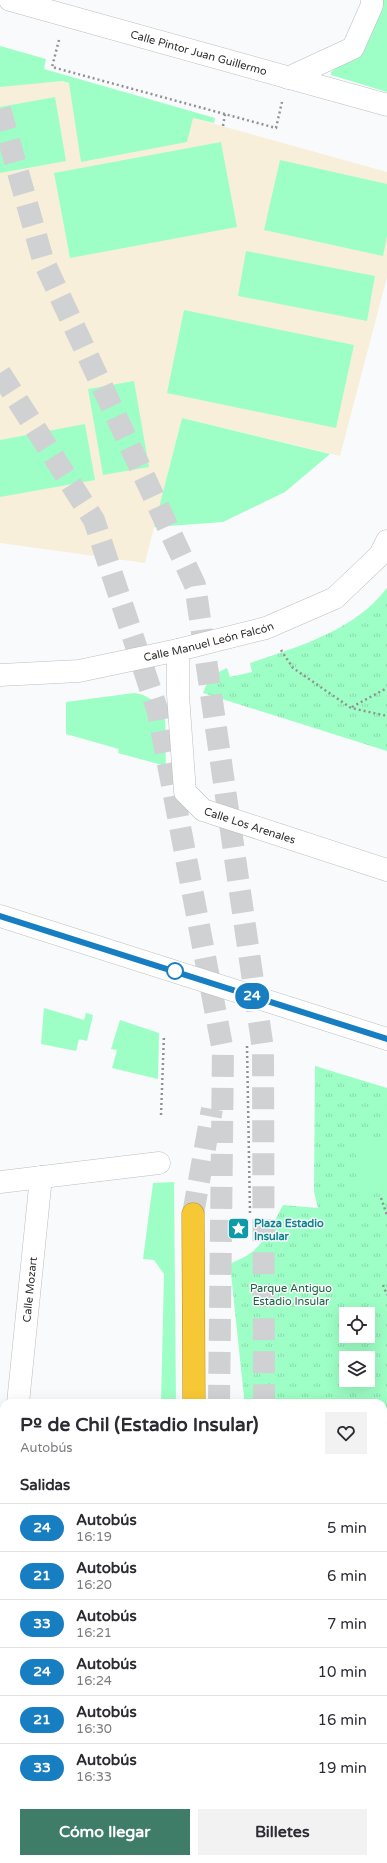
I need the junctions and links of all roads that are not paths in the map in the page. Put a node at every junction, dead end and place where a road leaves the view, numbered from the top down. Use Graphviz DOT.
graph roads {
  1 [pos="10,0"];
  2 [pos="372,0"];
  3 [pos="288,78"];
  4 [pos="387,105"];
  5 [pos="387,541"];
  6 [pos="178,650"];
  7 [pos="0,675"];
  8 [pos="387,870"];
  9 [pos="0,916"];
  10 [pos="387,1039"];
  11 [pos="159,1163"];
  12 [pos="41,1177"];
  13 [pos="0,1182"];
  14 [pos="193,1214"];
  15 [pos="18,1399"];
  16 [pos="194,1399"];
  1 -- 3 [label="street, Calle Pintor Juan Guillermo"];
  2 -- 3 [label="street"];
  3 -- 4 [label="street, Calle Pintor Juan Guillermo"];
  5 -- 6 [label="street, Calle Manuel León Falcón"];
  6 -- 7 [label="street, Calle Manuel León Falcón"];
  6 -- 8 [label="street, Calle Los Arenales"];
  9 -- 10 [label="street"];
  11 -- 12 [label="street"];
  12 -- 13 [label="street"];
  12 -- 15 [label="street, Calle Mozart"];
  14 -- 16 [label="highway"];
}
